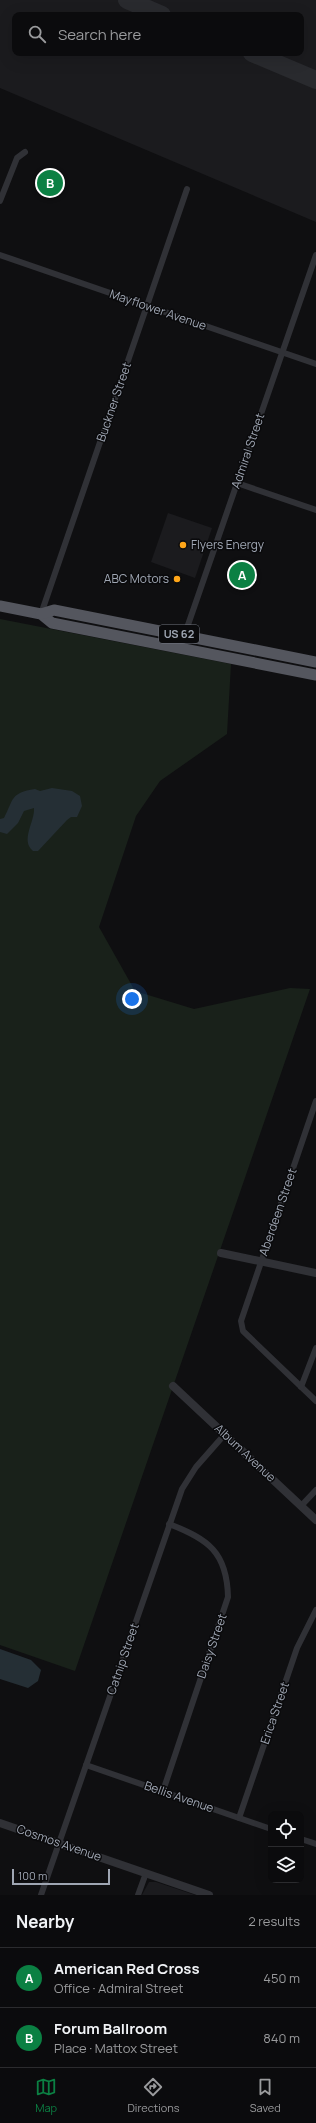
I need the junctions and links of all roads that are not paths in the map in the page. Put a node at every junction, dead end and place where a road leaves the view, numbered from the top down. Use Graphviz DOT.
graph roads {
  1 [pos="25,152"];
  2 [pos="187,189"];
  3 [pos="0,201"];
  4 [pos="316,254"];
  5 [pos="0,255"];
  6 [pos="147,306"];
  7 [pos="282,353"];
  8 [pos="316,364"];
  9 [pos="237,483"];
  10 [pos="316,510"];
  11 [pos="0,606"];
  12 [pos="42,614"];
  13 [pos="185,635"];
  14 [pos="180,648"];
  15 [pos="316,662"];
  16 [pos="316,675"];
  17 [pos="316,1101"];
  18 [pos="221,1253"];
  19 [pos="260,1262"];
  20 [pos="316,1273"];
  21 [pos="316,1348"];
  22 [pos="173,1386"];
  23 [pos="301,1387"];
  24 [pos="316,1401"];
  25 [pos="225,1434"];
  26 [pos="316,1490"];
  27 [pos="301,1506"];
  28 [pos="316,1520"];
  29 [pos="169,1524"];
  30 [pos="316,1610"];
  31 [pos="86,1765"];
  32 [pos="163,1791"];
  33 [pos="239,1818"];
  34 [pos="0,1823"];
  35 [pos="268,1828"];
  36 [pos="304,1840"];
  37 [pos="60,1843"];
  38 [pos="316,1843"];
  39 [pos="146,1873"];
  40 [pos="41,1895"];
  41 [pos="138,1895"];
  42 [pos="209,1895"];
  1 -- 3 [label="street"];
  2 -- 6 [label="street, Buckner Street"];
  4 -- 7 [label="street, Admiral Street"];
  5 -- 6 [label="street, Mayflower Avenue"];
  6 -- 7 [label="street, Mayflower Avenue"];
  6 -- 12 [label="street, Buckner Street"];
  7 -- 8 [label="street, Mayflower Avenue"];
  7 -- 9 [label="street, Admiral Street"];
  9 -- 10 [label="street"];
  9 -- 13 [label="street, Admiral Street"];
  11 -- 12 [label="highway, US 62"];
  12 -- 13 [label="highway, US 62"];
  12 -- 14 [label="highway, US 62"];
  13 -- 14 [label="street, Admiral Street"];
  13 -- 15 [label="highway, US 62"];
  14 -- 16 [label="highway, US 62"];
  17 -- 19 [label="street, Aberdeen Street"];
  18 -- 19 [label="street"];
  19 -- 20 [label="street"];
  19 -- 23 [label="street, Aberdeen Street"];
  21 -- 23 [label="street"];
  22 -- 25 [label="street, Album Avenue"];
  23 -- 24 [label="street"];
  25 -- 27 [label="street, Album Avenue"];
  25 -- 29 [label="street, Catnip Street"];
  26 -- 27 [label="street"];
  27 -- 28 [label="street, Album Avenue"];
  29 -- 31 [label="street, Catnip Street"];
  29 -- 32 [label="street, Daisy Street"];
  30 -- 33 [label="street, Erica Street"];
  31 -- 32 [label="street, Bellis Avenue"];
  31 -- 37 [label="street, Catnip Street"];
  32 -- 33 [label="street, Bellis Avenue"];
  33 -- 35 [label="street, Bellis Avenue"];
  34 -- 37 [label="street, Cosmos Avenue"];
  36 -- 38 [label="street"];
  37 -- 39 [label="street, Cosmos Avenue"];
  37 -- 40 [label="street, Catnip Street"];
  39 -- 41 [label="street"];
  39 -- 42 [label="street, Cosmos Avenue"];
}
